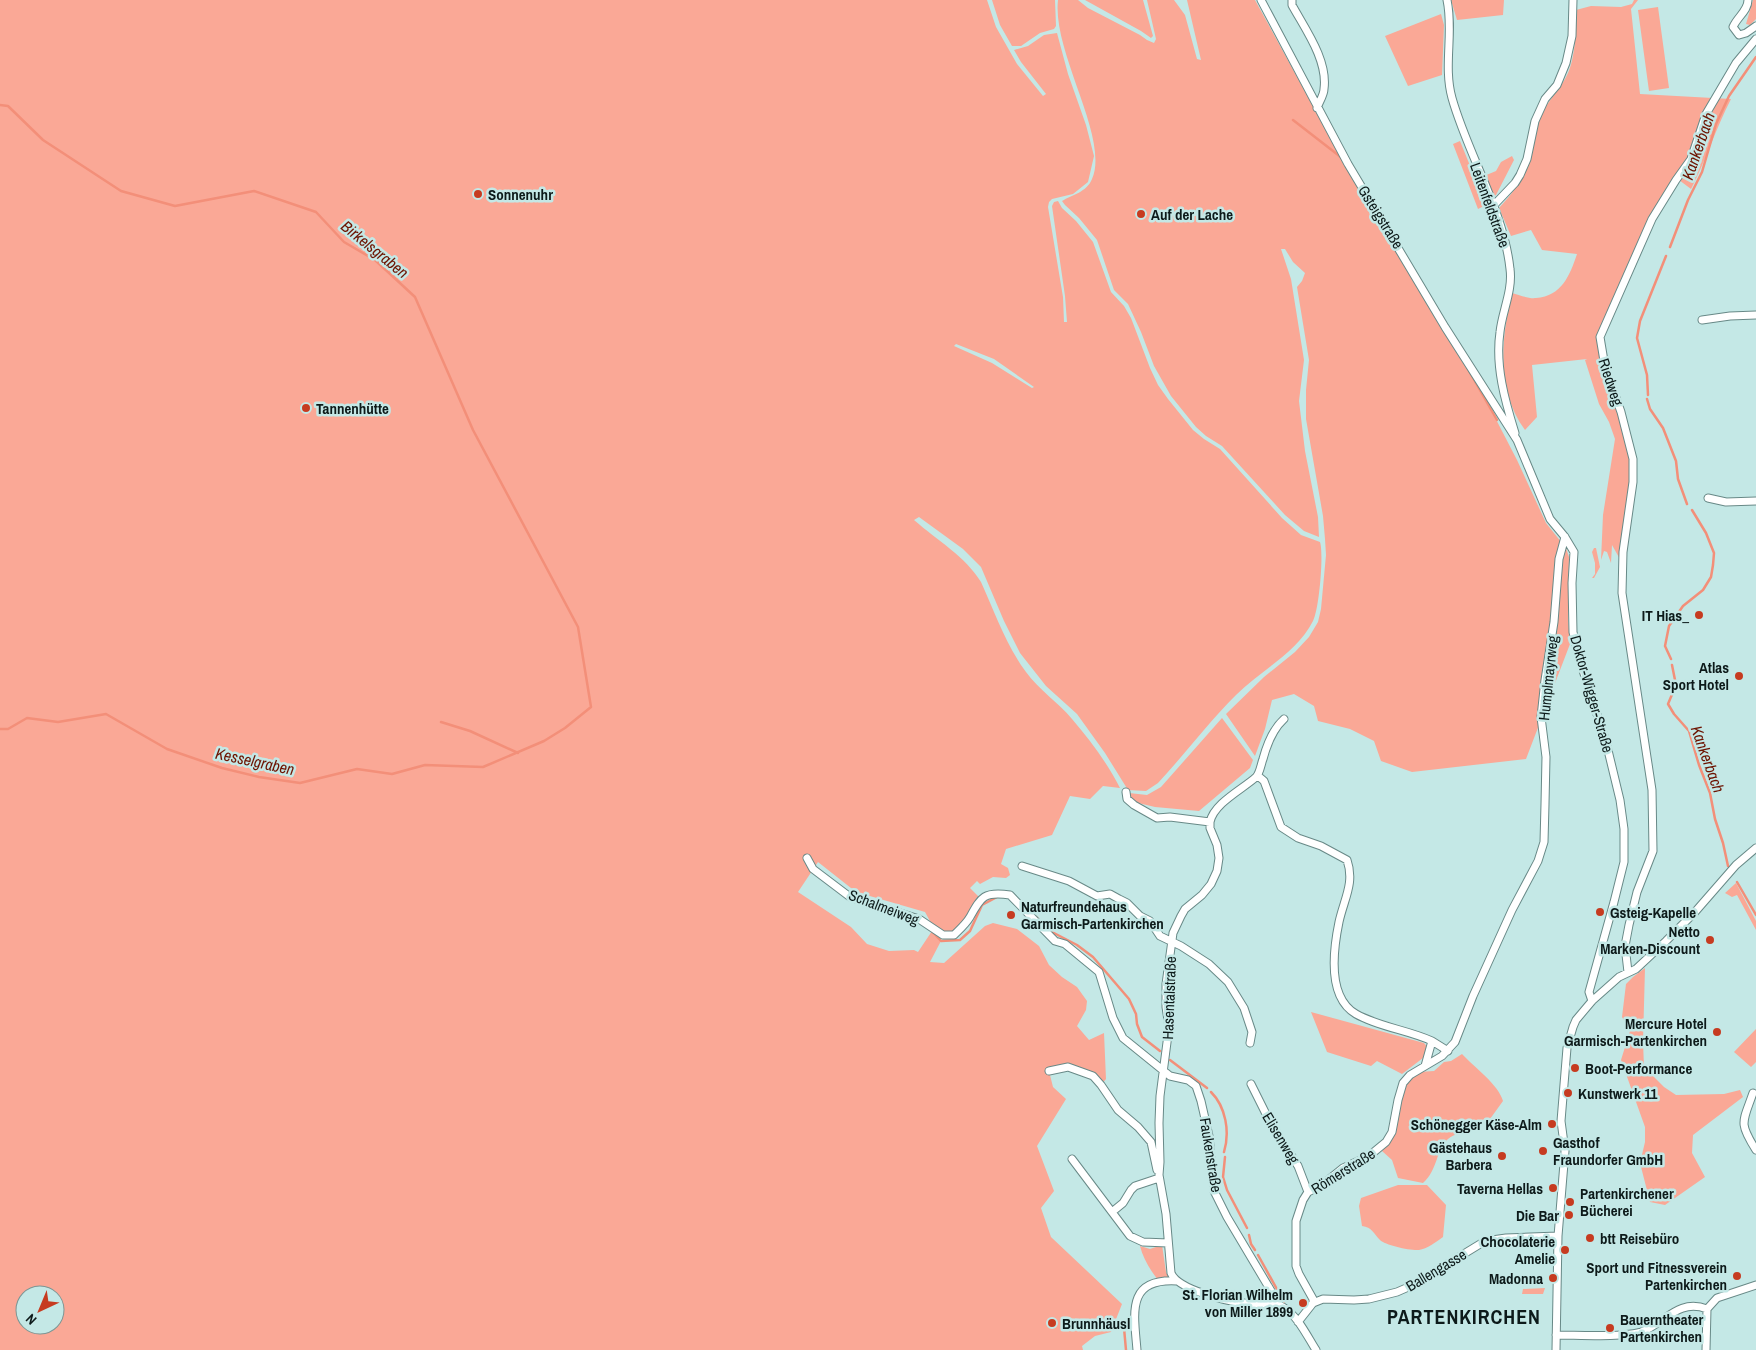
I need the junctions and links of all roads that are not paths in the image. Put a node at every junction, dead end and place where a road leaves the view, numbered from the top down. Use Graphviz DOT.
graph roads {
  1 [pos="1260,0"];
  2 [pos="1292,0"];
  3 [pos="1447,0"];
  4 [pos="1573,0"];
  5 [pos="1748,0"];
  6 [pos="1756,26"];
  7 [pos="1756,39"];
  8 [pos="1317,108"];
  9 [pos="1494,205"];
  10 [pos="1756,315"];
  11 [pos="1702,320"];
  12 [pos="1445,326"];
  13 [pos="1517,440"];
  14 [pos="1708,498"];
  15 [pos="1756,501"];
  16 [pos="1565,537"];
  17 [pos="1284,719"];
  18 [pos="1258,776"];
  19 [pos="1126,792"];
  20 [pos="1210,822"];
  21 [pos="1756,848"];
  22 [pos="807,858"];
  23 [pos="1022,866"];
  24 [pos="1530,877"];
  25 [pos="1172,943"];
  26 [pos="1628,972"];
  27 [pos="1592,1001"];
  28 [pos="1432,1041"];
  29 [pos="1250,1043"];
  30 [pos="1448,1051"];
  31 [pos="1425,1066"];
  32 [pos="1049,1071"];
  33 [pos="1163,1071"];
  34 [pos="1251,1084"];
  35 [pos="1753,1093"];
  36 [pos="1756,1150"];
  37 [pos="1072,1159"];
  38 [pos="1159,1176"];
  39 [pos="1308,1192"];
  40 [pos="1112,1212"];
  41 [pos="1558,1236"];
  42 [pos="1168,1243"];
  43 [pos="1177,1281"];
  44 [pos="1756,1285"];
  45 [pos="1313,1303"];
  46 [pos="1280,1306"];
  47 [pos="1707,1309"];
  48 [pos="1298,1322"];
  49 [pos="1556,1335"];
  50 [pos="1137,1350"];
  51 [pos="1316,1350"];
  52 [pos="1556,1350"];
  53 [pos="1706,1350"];
  1 -- 8 [label="street, Gsteigstraße"];
  2 -- 8 [label="street"];
  3 -- 9 [label="street, Leitenfeldstraße"];
  4 -- 9 [label="street"];
  5 -- 6 [label="street"];
  7 -- 26 [label="street, Riedweg"];
  8 -- 12 [label="street, Gsteigstraße"];
  9 -- 13 [label="street, Leitenfeldstraße"];
  10 -- 11 [label="street"];
  12 -- 13 [label="street, Doktor-Wigger-Straße"];
  13 -- 16 [label="street, Doktor-Wigger-Straße"];
  14 -- 15 [label="street"];
  16 -- 24 [label="street, Humplmayrweg"];
  16 -- 27 [label="street, Doktor-Wigger-Straße"];
  17 -- 18 [label="street"];
  18 -- 20 [label="street"];
  18 -- 28 [label="street"];
  19 -- 20 [label="street"];
  20 -- 25 [label="street, Hasentalstraße"];
  21 -- 26 [label="street"];
  22 -- 33 [label="street, Schalmeiweg"];
  23 -- 25 [label="street"];
  24 -- 30 [label="street, Römerstraße"];
  25 -- 29 [label="street"];
  25 -- 33 [label="street, Hasentalstraße"];
  26 -- 27 [label="street"];
  27 -- 41 [label="street"];
  28 -- 30 [label="street"];
  28 -- 31 [label="street"];
  30 -- 31 [label="street, Römerstraße"];
  31 -- 39 [label="street, Römerstraße"];
  32 -- 38 [label="street"];
  33 -- 38 [label="street, Hasentalstraße"];
  33 -- 46 [label="street, Faukenstraße"];
  34 -- 39 [label="street, Elisenweg"];
  35 -- 36 [label="street"];
  37 -- 40 [label="street"];
  38 -- 40 [label="street"];
  38 -- 42 [label="street"];
  39 -- 45 [label="street, Römerstraße"];
  40 -- 42 [label="street"];
  41 -- 45 [label="street, Ballengasse"];
  41 -- 49 [label="street"];
  42 -- 43 [label="street"];
  43 -- 46 [label="street"];
  43 -- 50 [label="street"];
  44 -- 47 [label="street"];
  45 -- 48 [label="street"];
  46 -- 48 [label="street, Faukenstraße"];
  47 -- 49 [label="street"];
  47 -- 53 [label="street"];
  48 -- 51 [label="street, Faukenstraße"];
  49 -- 52 [label="street"];
}
